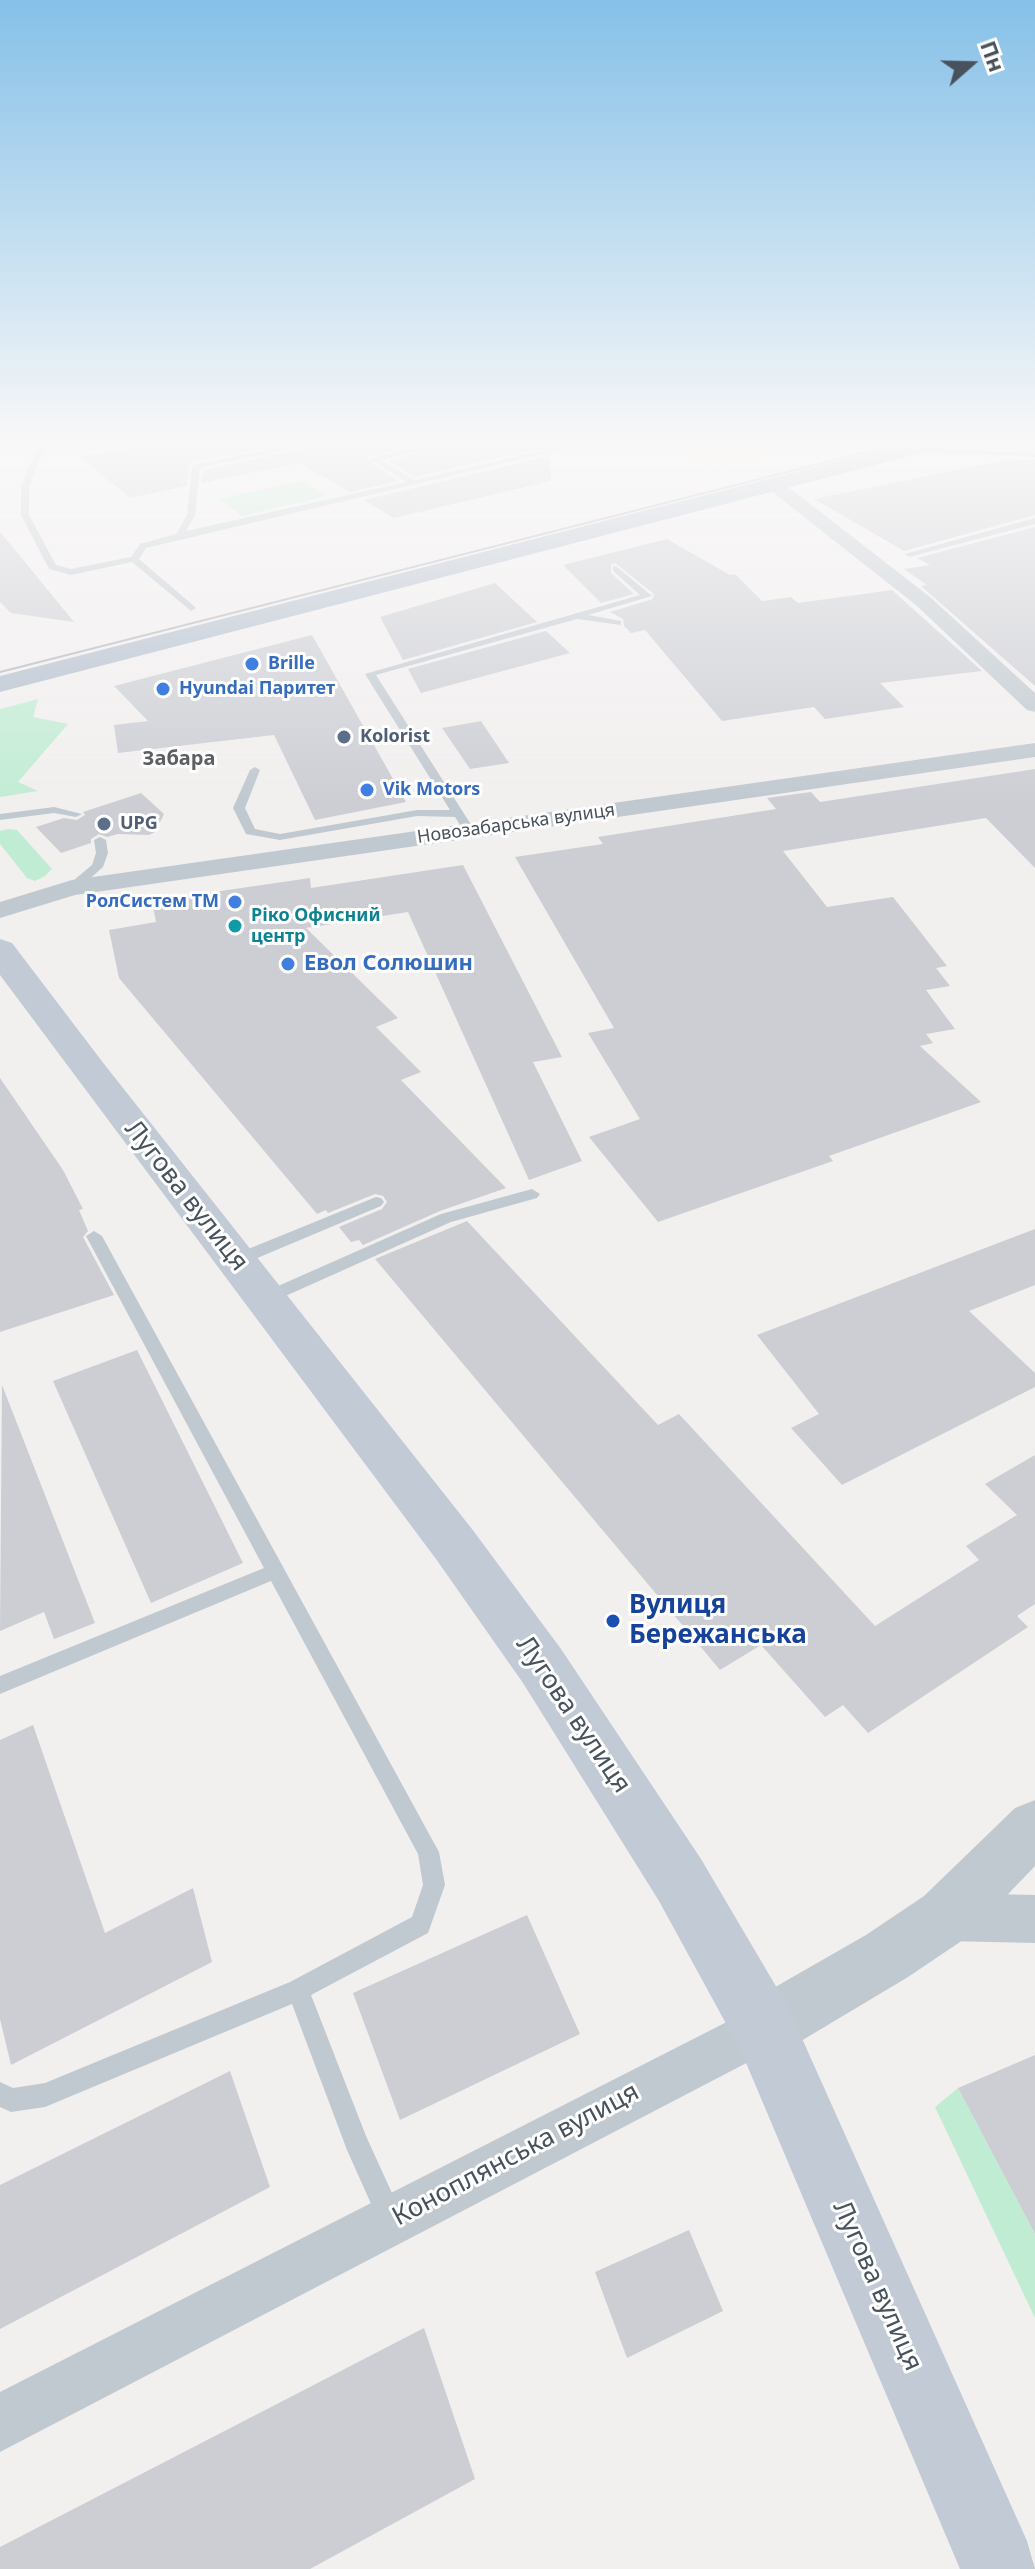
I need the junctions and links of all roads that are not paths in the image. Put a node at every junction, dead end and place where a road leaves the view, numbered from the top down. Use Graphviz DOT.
graph roads {
  1 [pos="49,562"];
  2 [pos="120,562"];
  3 [pos="138,562"];
  4 [pos="469,562"];
  5 [pos="873,562"];
  6 [pos="616,569"];
  7 [pos="199,606"];
  8 [pos="162,615"];
  9 [pos="575,616"];
  10 [pos="618,623"];
  11 [pos="0,684"];
  12 [pos="1035,705"];
  13 [pos="1035,750"];
  14 [pos="255,770"];
  15 [pos="76,814"];
  16 [pos="0,817"];
  17 [pos="463,822"];
  18 [pos="100,840"];
  19 [pos="72,888"];
  20 [pos="0,910"];
  21 [pos="0,950"];
  22 [pos="532,1194"];
  23 [pos="376,1202"];
  24 [pos="94,1236"];
  25 [pos="251,1279"];
  26 [pos="276,1571"];
  27 [pos="0,1685"];
  28 [pos="1035,1827"];
  29 [pos="945,1917"];
  30 [pos="1035,1919"];
  31 [pos="298,1990"];
  32 [pos="764,2028"];
  33 [pos="0,2094"];
  34 [pos="391,2220"];
  35 [pos="0,2423"];
  36 [pos="999,2569"];
  1 -- 2 [label="lane"];
  3 -- 7 [label="lane"];
  4 -- 11 [label="main road"];
  5 -- 12 [label="street"];
  6 -- 9 [label="lane"];
  7 -- 8 [label="main road"];
  9 -- 10 [label="lane"];
  9 -- 17 [label="lane"];
  13 -- 17 [label="street, Новозабарська вулиця"];
  14 -- 17 [label="lane"];
  15 -- 16 [label="lane"];
  17 -- 19 [label="street, Новозабарська вулиця"];
  18 -- 19 [label="lane"];
  19 -- 20 [label="street, Новозабарська вулиця"];
  21 -- 25 [label="main road, Лугова вулиця"];
  22 -- 25 [label="lane"];
  23 -- 25 [label="lane"];
  24 -- 26 [label="lane"];
  25 -- 32 [label="main road, Лугова вулиця"];
  26 -- 27 [label="lane"];
  26 -- 31 [label="lane"];
  28 -- 29 [label="street, Коноплянська вулиця"];
  29 -- 30 [label="street"];
  29 -- 32 [label="street, Коноплянська вулиця"];
  31 -- 33 [label="lane"];
  31 -- 34 [label="lane"];
  32 -- 34 [label="street, Коноплянська вулиця"];
  32 -- 36 [label="main road, Лугова вулиця"];
  34 -- 35 [label="street, Коноплянська вулиця"];
}
